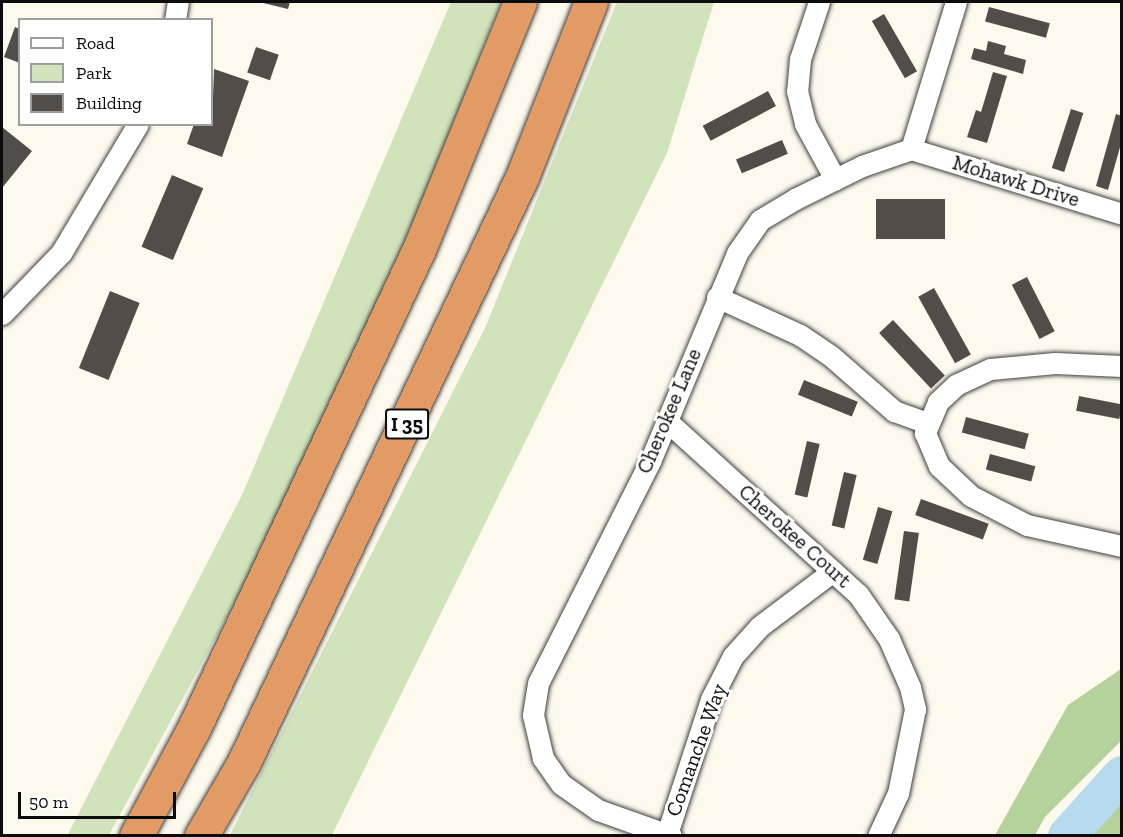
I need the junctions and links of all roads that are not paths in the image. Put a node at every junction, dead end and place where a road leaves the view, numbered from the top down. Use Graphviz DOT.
graph roads {
  1 [pos="178,2"];
  2 [pos="520,2"];
  3 [pos="591,2"];
  4 [pos="819,2"];
  5 [pos="956,2"];
  6 [pos="175,18"];
  7 [pos="137,126"];
  8 [pos="911,149"];
  9 [pos="835,179"];
  10 [pos="1122,214"];
  11 [pos="717,297"];
  12 [pos="2,314"];
  13 [pos="1122,366"];
  14 [pos="668,422"];
  15 [pos="927,423"];
  16 [pos="1122,546"];
  17 [pos="833,571"];
  18 [pos="669,835"];
  19 [pos="136,836"];
  20 [pos="201,836"];
  21 [pos="878,836"];
  1 -- 6 [label="street"];
  2 -- 19 [label="highway"];
  3 -- 20 [label="highway, I 35"];
  4 -- 9 [label="street"];
  5 -- 8 [label="street"];
  7 -- 12 [label="street"];
  8 -- 9 [label="street, Cherokee Lane"];
  8 -- 10 [label="street, Mohawk Drive"];
  9 -- 11 [label="street, Cherokee Lane"];
  11 -- 14 [label="street, Cherokee Lane"];
  11 -- 15 [label="street"];
  13 -- 15 [label="street"];
  14 -- 17 [label="street, Cherokee Court"];
  14 -- 18 [label="street, Cherokee Lane"];
  15 -- 16 [label="street"];
  17 -- 18 [label="street, Comanche Way"];
  17 -- 21 [label="street, Cherokee Court"];
}
